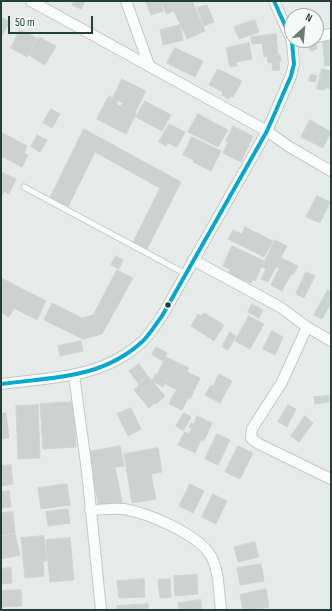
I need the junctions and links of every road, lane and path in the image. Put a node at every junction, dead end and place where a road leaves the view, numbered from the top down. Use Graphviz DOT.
graph roads {
  1 [pos="31,1"];
  2 [pos="126,1"];
  3 [pos="274,1"];
  4 [pos="284,20"];
  5 [pos="295,48"];
  6 [pos="149,65"];
  7 [pos="267,131"];
  8 [pos="331,172"];
  9 [pos="24,188"];
  10 [pos="193,260"];
  11 [pos="186,274"];
  12 [pos="307,327"];
  13 [pos="331,340"];
  14 [pos="74,375"];
  15 [pos="1,384"];
  16 [pos="331,479"];
  17 [pos="90,510"];
  18 [pos="101,610"];
  19 [pos="220,610"];
  1 -- 6 [label="street"];
  2 -- 6 [label="street"];
  3 -- 4 [label="street"];
  5 -- 7 [label="street"];
  6 -- 7 [label="street"];
  7 -- 8 [label="street"];
  7 -- 10 [label="street"];
  9 -- 11 [label="lane"];
  10 -- 11 [label="street"];
  10 -- 12 [label="street"];
  11 -- 14 [label="street"];
  12 -- 13 [label="street"];
  12 -- 16 [label="street"];
  14 -- 15 [label="street"];
  14 -- 17 [label="street"];
  17 -- 18 [label="street"];
  17 -- 19 [label="street"];
}
